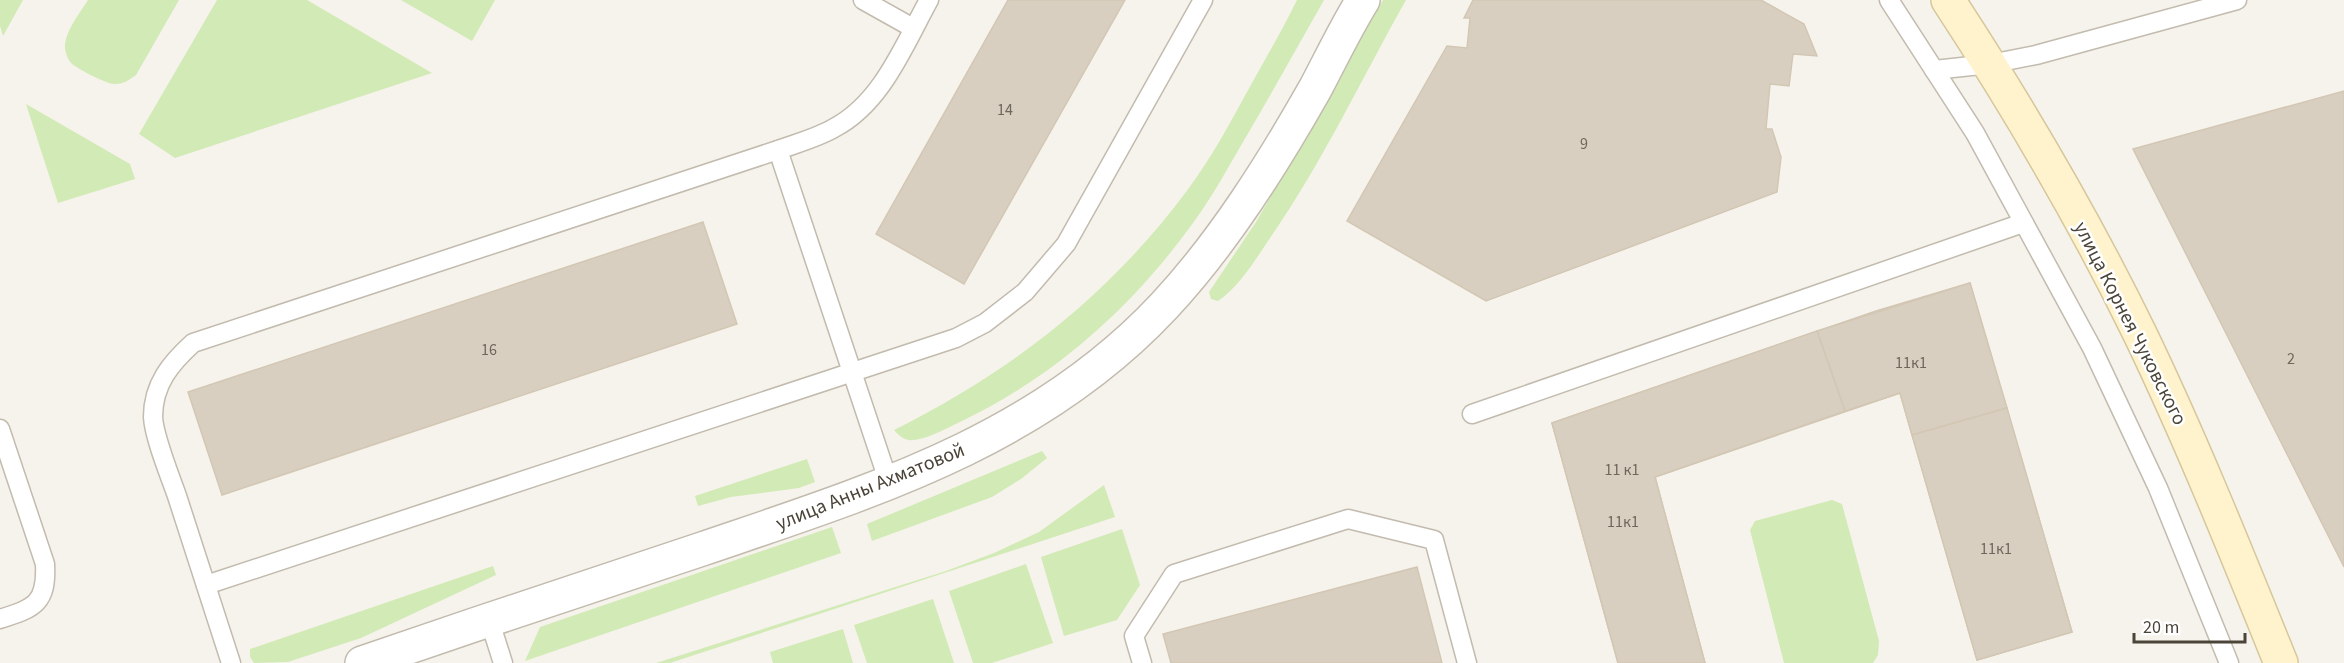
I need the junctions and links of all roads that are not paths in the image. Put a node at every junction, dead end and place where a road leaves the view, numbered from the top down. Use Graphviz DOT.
graph roads {
  1 [pos="863,0"];
  2 [pos="929,0"];
  3 [pos="1203,0"];
  4 [pos="1363,0"];
  5 [pos="1889,0"];
  6 [pos="1948,0"];
  7 [pos="2237,0"];
  8 [pos="1351,14"];
  9 [pos="913,28"];
  10 [pos="1990,64"];
  11 [pos="1934,70"];
  12 [pos="778,150"];
  13 [pos="2024,223"];
  14 [pos="852,372"];
  15 [pos="1472,414"];
  16 [pos="0,429"];
  17 [pos="889,483"];
  18 [pos="206,585"];
  19 [pos="0,619"];
  20 [pos="489,619"];
  21 [pos="231,663"];
  22 [pos="362,663"];
  23 [pos="503,663"];
  24 [pos="1142,663"];
  25 [pos="1467,663"];
  26 [pos="2229,663"];
  27 [pos="2281,663"];
  1 -- 9 [label="lane"];
  2 -- 9 [label="lane"];
  3 -- 14 [label="lane"];
  4 -- 8 [label="street, улица Анны Ахматовой"];
  5 -- 11 [label="lane"];
  6 -- 10 [label="street, улица Корнея Чуковского"];
  7 -- 10 [label="lane"];
  8 -- 17 [label="street, улица Анны Ахматовой"];
  9 -- 12 [label="lane"];
  10 -- 11 [label="lane"];
  10 -- 27 [label="street, улица Корнея Чуковского"];
  11 -- 13 [label="lane"];
  12 -- 14 [label="lane"];
  12 -- 18 [label="lane"];
  13 -- 15 [label="lane"];
  13 -- 26 [label="lane"];
  14 -- 17 [label="lane"];
  14 -- 18 [label="lane"];
  16 -- 19 [label="lane"];
  17 -- 20 [label="street, улица Анны Ахматовой"];
  18 -- 21 [label="lane"];
  20 -- 22 [label="street, улица Анны Ахматовой"];
  20 -- 23 [label="lane"];
  24 -- 25 [label="lane"];
}
